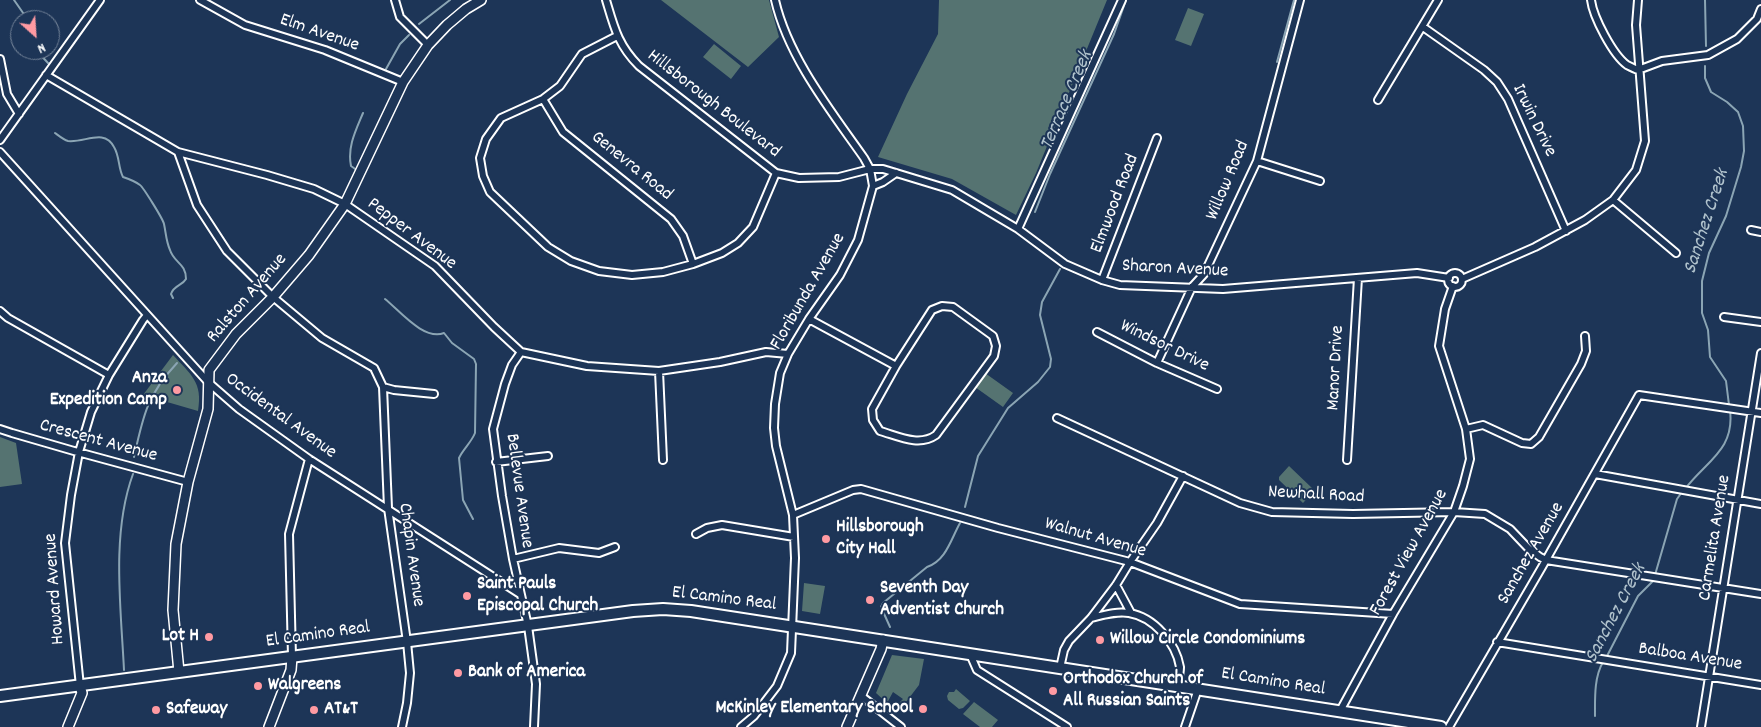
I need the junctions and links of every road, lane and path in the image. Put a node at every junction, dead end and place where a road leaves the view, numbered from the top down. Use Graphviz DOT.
graph roads {
  1 [pos="100,0"];
  2 [pos="200,0"];
  3 [pos="394,0"];
  4 [pos="481,0"];
  5 [pos="606,0"];
  6 [pos="775,0"];
  7 [pos="1122,0"];
  8 [pos="1300,0"];
  9 [pos="1438,0"];
  10 [pos="1591,0"];
  11 [pos="1638,0"];
  12 [pos="1761,9"];
  13 [pos="1423,27"];
  14 [pos="616,36"];
  15 [pos="428,45"];
  16 [pos="0,59"];
  17 [pos="1638,70"];
  18 [pos="46,75"];
  19 [pos="403,82"];
  20 [pos="543,99"];
  21 [pos="1378,100"];
  22 [pos="19,114"];
  23 [pos="1158,138"];
  24 [pos="0,140"];
  25 [pos="0,152"];
  26 [pos="178,152"];
  27 [pos="1257,161"];
  28 [pos="870,169"];
  29 [pos="896,172"];
  30 [pos="776,173"];
  31 [pos="1320,181"];
  32 [pos="873,186"];
  33 [pos="1613,200"];
  34 [pos="345,204"];
  35 [pos="1018,229"];
  36 [pos="1751,230"];
  37 [pos="1566,231"];
  38 [pos="1761,232"];
  39 [pos="1676,253"];
  40 [pos="692,264"];
  41 [pos="1358,278"];
  42 [pos="1449,278"];
  43 [pos="1462,279"];
  44 [pos="1102,280"];
  45 [pos="1453,286"];
  46 [pos="1192,288"];
  47 [pos="273,297"];
  48 [pos="0,311"];
  49 [pos="147,315"];
  50 [pos="1724,317"];
  51 [pos="809,319"];
  52 [pos="1761,322"];
  53 [pos="1097,332"];
  54 [pos="1585,336"];
  55 [pos="520,352"];
  56 [pos="788,354"];
  57 [pos="1761,354"];
  58 [pos="1157,363"];
  59 [pos="896,366"];
  60 [pos="659,371"];
  61 [pos="109,375"];
  62 [pos="208,382"];
  63 [pos="383,387"];
  64 [pos="1217,389"];
  65 [pos="434,394"];
  66 [pos="1751,412"];
  67 [pos="1761,413"];
  68 [pos="1057,418"];
  69 [pos="0,428"];
  70 [pos="1466,429"];
  71 [pos="79,452"];
  72 [pos="548,456"];
  73 [pos="309,459"];
  74 [pos="663,460"];
  75 [pos="1347,460"];
  76 [pos="496,462"];
  77 [pos="1595,474"];
  78 [pos="1183,476"];
  79 [pos="188,482"];
  80 [pos="1738,500"];
  81 [pos="1761,504"];
  82 [pos="388,508"];
  83 [pos="1454,512"];
  84 [pos="793,515"];
  85 [pos="696,534"];
  86 [pos="794,537"];
  87 [pos="615,546"];
  88 [pos="513,559"];
  89 [pos="1546,560"];
  90 [pos="1130,562"];
  91 [pos="1116,585"];
  92 [pos="1723,588"];
  93 [pos="520,594"];
  94 [pos="1761,594"];
  95 [pos="1131,613"];
  96 [pos="1393,614"];
  97 [pos="1091,618"];
  98 [pos="528,626"];
  99 [pos="793,626"];
  100 [pos="882,640"];
  101 [pos="408,642"];
  102 [pos="1497,642"];
  103 [pos="970,654"];
  104 [pos="292,657"];
  105 [pos="1060,668"];
  106 [pos="179,672"];
  107 [pos="1709,676"];
  108 [pos="1761,685"];
  109 [pos="80,686"];
  110 [pos="1178,686"];
  111 [pos="1198,689"];
  112 [pos="860,695"];
  113 [pos="0,696"];
  114 [pos="1340,712"];
  115 [pos="1386,723"];
  116 [pos="68,727"];
  117 [pos="269,727"];
  118 [pos="402,727"];
  119 [pos="534,727"];
  120 [pos="741,727"];
  121 [pos="847,727"];
  122 [pos="901,727"];
  123 [pos="1067,727"];
  124 [pos="1185,727"];
  125 [pos="1441,727"];
  126 [pos="1449,727"];
  127 [pos="1701,727"];
  1 -- 18 [label="street"];
  2 -- 19 [label="street, Elm Avenue"];
  3 -- 15 [label="street"];
  4 -- 15 [label="street, Ralston Avenue"];
  5 -- 14 [label="street, Hillsborough Boulevard"];
  6 -- 28 [label="street, Floribunda Avenue"];
  7 -- 35 [label="street"];
  8 -- 27 [label="street, Willow Road"];
  9 -- 13 [label="street"];
  10 -- 17 [label="street"];
  11 -- 17 [label="street"];
  12 -- 17 [label="street"];
  13 -- 21 [label="street"];
  13 -- 37 [label="street, Irwin Drive"];
  14 -- 20 [label="street"];
  14 -- 30 [label="street, Hillsborough Boulevard"];
  15 -- 19 [label="street, Ralston Avenue"];
  16 -- 22 [label="street"];
  17 -- 33 [label="street"];
  18 -- 22 [label="street"];
  18 -- 26 [label="street, Pepper Avenue"];
  19 -- 34 [label="street, Ralston Avenue"];
  20 -- 40 [label="street, Genevra Road"];
  20 -- 40 [label="street"];
  22 -- 24 [label="street"];
  23 -- 44 [label="street, Elmwood Road"];
  25 -- 49 [label="street, Occidental Avenue"];
  26 -- 34 [label="street, Pepper Avenue"];
  26 -- 47 [label="street"];
  27 -- 31 [label="street"];
  27 -- 46 [label="street, Willow Road"];
  28 -- 29 [label="street, Sharon Avenue"];
  28 -- 30 [label="street, Hillsborough Boulevard"];
  28 -- 32 [label="street, Floribunda Avenue"];
  29 -- 32 [label="street"];
  29 -- 35 [label="street, Sharon Avenue"];
  30 -- 40 [label="street"];
  32 -- 51 [label="street, Floribunda Avenue"];
  33 -- 37 [label="street"];
  33 -- 39 [label="street"];
  34 -- 47 [label="street, Ralston Avenue"];
  34 -- 55 [label="street, Pepper Avenue"];
  35 -- 44 [label="street, Sharon Avenue"];
  36 -- 38 [label="street"];
  37 -- 43 [label="street"];
  41 -- 42 [label="street, Sharon Avenue"];
  41 -- 46 [label="street, Sharon Avenue"];
  41 -- 75 [label="street, Manor Drive"];
  42 -- 43 [label="street"];
  42 -- 45 [label="street"];
  43 -- 45 [label="street"];
  44 -- 46 [label="street, Sharon Avenue"];
  45 -- 70 [label="street, Forest View Avenue"];
  46 -- 58 [label="street, Willow Road"];
  47 -- 62 [label="street, Ralston Avenue"];
  47 -- 63 [label="street"];
  48 -- 61 [label="street"];
  49 -- 61 [label="street, Howard Avenue"];
  49 -- 62 [label="street, Occidental Avenue"];
  50 -- 52 [label="street"];
  51 -- 56 [label="street, Floribunda Avenue"];
  51 -- 59 [label="street"];
  53 -- 58 [label="street, Windsor Drive"];
  54 -- 70 [label="street"];
  55 -- 60 [label="street"];
  55 -- 76 [label="street, Bellevue Avenue"];
  56 -- 60 [label="street"];
  56 -- 84 [label="street, Floribunda Avenue"];
  57 -- 66 [label="street, Carmelita Avenue"];
  58 -- 64 [label="street, Windsor Drive"];
  59 -- 59 [label="street"];
  60 -- 74 [label="street"];
  61 -- 71 [label="street, Howard Avenue"];
  62 -- 73 [label="street, Occidental Avenue"];
  62 -- 79 [label="street, Ralston Avenue"];
  63 -- 65 [label="street"];
  63 -- 82 [label="street, Chapin Avenue"];
  66 -- 67 [label="street"];
  66 -- 77 [label="street, Sanchez Avenue"];
  66 -- 80 [label="street, Carmelita Avenue"];
  68 -- 78 [label="street, Newhall Road"];
  69 -- 71 [label="street, Crescent Avenue"];
  70 -- 83 [label="street, Forest View Avenue"];
  71 -- 79 [label="street, Crescent Avenue"];
  71 -- 109 [label="street, Howard Avenue"];
  72 -- 76 [label="street"];
  73 -- 82 [label="street, Occidental Avenue"];
  73 -- 104 [label="street"];
  76 -- 88 [label="street, Bellevue Avenue"];
  77 -- 80 [label="street"];
  77 -- 89 [label="street, Sanchez Avenue"];
  78 -- 83 [label="street, Newhall Road"];
  78 -- 90 [label="street"];
  79 -- 106 [label="street, Ralston Avenue"];
  80 -- 81 [label="street"];
  80 -- 92 [label="street, Carmelita Avenue"];
  82 -- 93 [label="street, Occidental Avenue"];
  82 -- 101 [label="street, Chapin Avenue"];
  83 -- 89 [label="street, Newhall Road"];
  83 -- 96 [label="street, Forest View Avenue"];
  84 -- 86 [label="street, Floribunda Avenue"];
  84 -- 90 [label="street, Walnut Avenue"];
  85 -- 86 [label="street"];
  86 -- 99 [label="street, Floribunda Avenue"];
  87 -- 88 [label="street"];
  88 -- 93 [label="street, Bellevue Avenue"];
  89 -- 92 [label="street"];
  89 -- 102 [label="street, Sanchez Avenue"];
  90 -- 91 [label="street"];
  90 -- 96 [label="street, Walnut Avenue"];
  91 -- 95 [label="street"];
  91 -- 97 [label="street"];
  92 -- 94 [label="street"];
  92 -- 107 [label="street, Carmelita Avenue"];
  93 -- 98 [label="street, Bellevue Avenue"];
  95 -- 97 [label="street"];
  95 -- 110 [label="street"];
  96 -- 114 [label="street, Forest View Avenue"];
  97 -- 105 [label="street"];
  98 -- 99 [label="main road, El Camino Real"];
  98 -- 101 [label="main road, El Camino Real"];
  98 -- 119 [label="street, Bellevue Avenue"];
  99 -- 100 [label="main road, El Camino Real"];
  99 -- 120 [label="street, Floribunda Avenue"];
  100 -- 103 [label="main road, El Camino Real"];
  100 -- 112 [label="street"];
  101 -- 104 [label="main road, El Camino Real"];
  101 -- 118 [label="street, Chapin Avenue"];
  102 -- 107 [label="street, Balboa Avenue"];
  102 -- 126 [label="street, Sanchez Avenue"];
  103 -- 105 [label="main road, El Camino Real"];
  103 -- 123 [label="street"];
  104 -- 106 [label="main road, El Camino Real"];
  104 -- 117 [label="street"];
  105 -- 110 [label="main road, El Camino Real"];
  106 -- 109 [label="main road, El Camino Real"];
  107 -- 108 [label="street, Balboa Avenue"];
  107 -- 127 [label="street, Carmelita Avenue"];
  109 -- 113 [label="main road, El Camino Real"];
  109 -- 116 [label="street, Howard Avenue"];
  110 -- 111 [label="main road, El Camino Real"];
  111 -- 114 [label="main road, El Camino Real"];
  111 -- 124 [label="street"];
  112 -- 121 [label="street"];
  112 -- 122 [label="street"];
  114 -- 115 [label="main road, El Camino Real"];
  115 -- 125 [label="main road, El Camino Real"];
}
